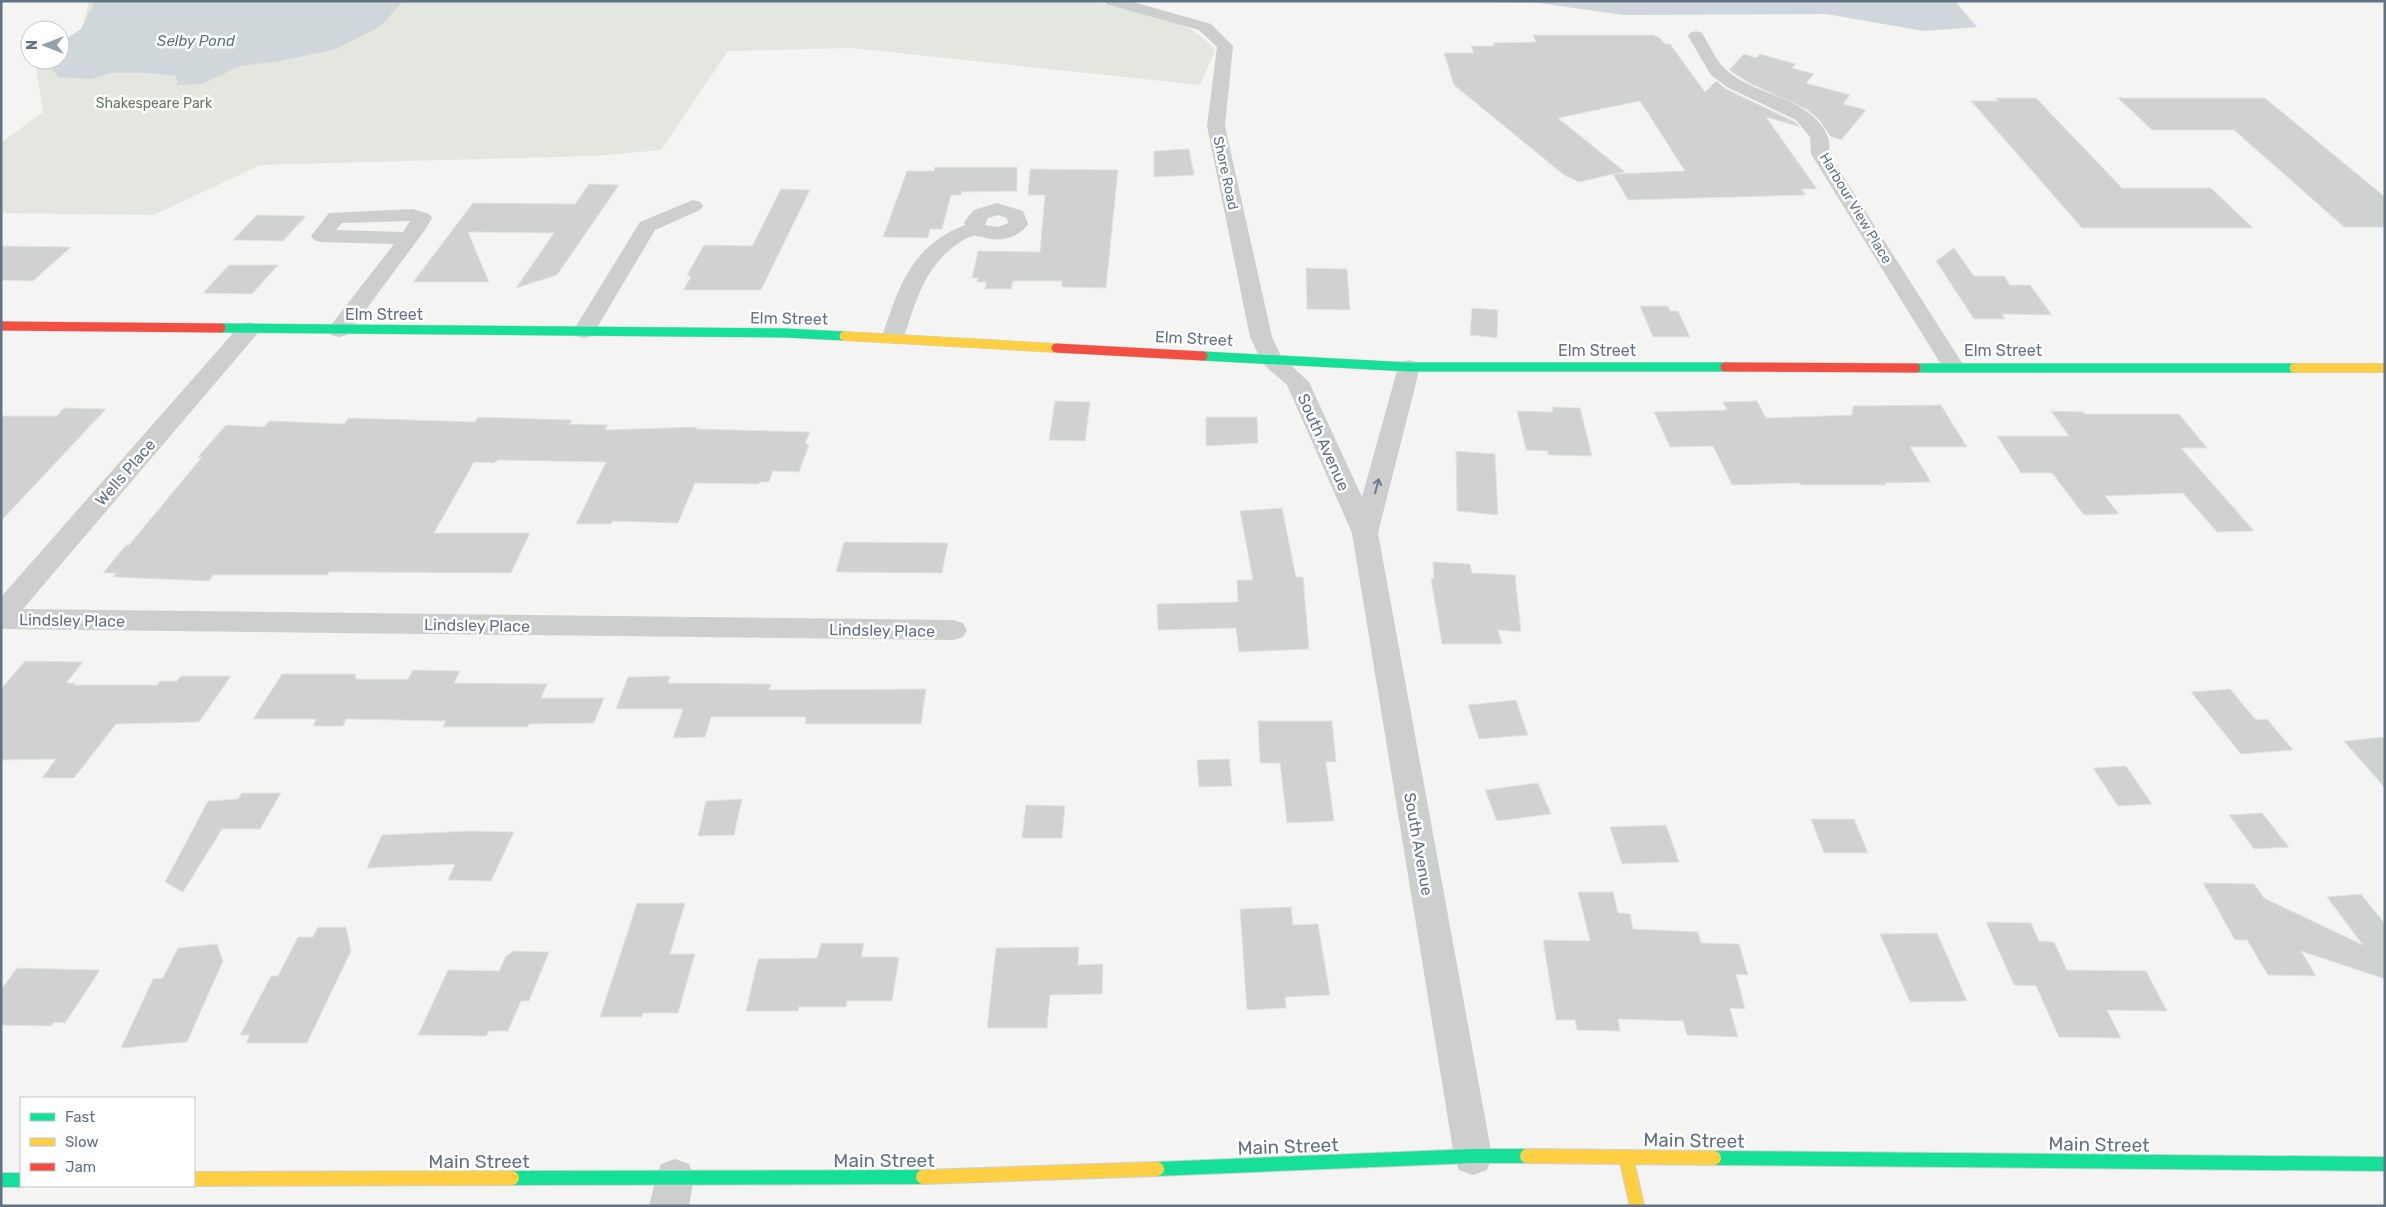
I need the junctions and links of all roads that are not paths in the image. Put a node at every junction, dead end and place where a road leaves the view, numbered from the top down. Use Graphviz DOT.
graph roads {
  1 [pos="1112,1"];
  2 [pos="1696,36"];
  3 [pos="693,206"];
  4 [pos="976,228"];
  5 [pos="408,238"];
  6 [pos="1,326"];
  7 [pos="250,329"];
  8 [pos="339,330"];
  9 [pos="584,331"];
  10 [pos="893,338"];
  11 [pos="1271,359"];
  12 [pos="1953,366"];
  13 [pos="1409,367"];
  14 [pos="2385,368"];
  15 [pos="1365,533"];
  16 [pos="1,617"];
  17 [pos="952,630"];
  18 [pos="1474,1156"];
  19 [pos="1626,1157"];
  20 [pos="2385,1164"];
  21 [pos="195,1179"];
  22 [pos="1,1180"];
  23 [pos="20,1180"];
  24 [pos="672,1192"];
  25 [pos="1637,1206"];
  1 -- 11 [label="street, Shore Road"];
  2 -- 12 [label="street, Harbour View Place"];
  3 -- 9 [label="street"];
  4 -- 10 [label="street"];
  5 -- 8 [label="street"];
  6 -- 7 [label="street, Elm Street"];
  7 -- 8 [label="street, Elm Street"];
  7 -- 16 [label="street, Wells Place"];
  8 -- 9 [label="street, Elm Street"];
  9 -- 10 [label="street, Elm Street"];
  10 -- 11 [label="street, Elm Street"];
  11 -- 13 [label="street, Elm Street"];
  11 -- 15 [label="street, South Avenue"];
  12 -- 13 [label="street, Elm Street"];
  12 -- 14 [label="street, Elm Street"];
  15 -- 13 [label="street, South Avenue, one-way"];
  15 -- 18 [label="street, South Avenue"];
  16 -- 17 [label="street, Lindsley Place"];
  18 -- 19 [label="street, Main Street"];
  18 -- 24 [label="street, Main Street"];
  19 -- 20 [label="street, Main Street"];
  19 -- 25 [label="street"];
  21 -- 24 [label="street, Main Street"];
  22 -- 23 [label="street"];
}
